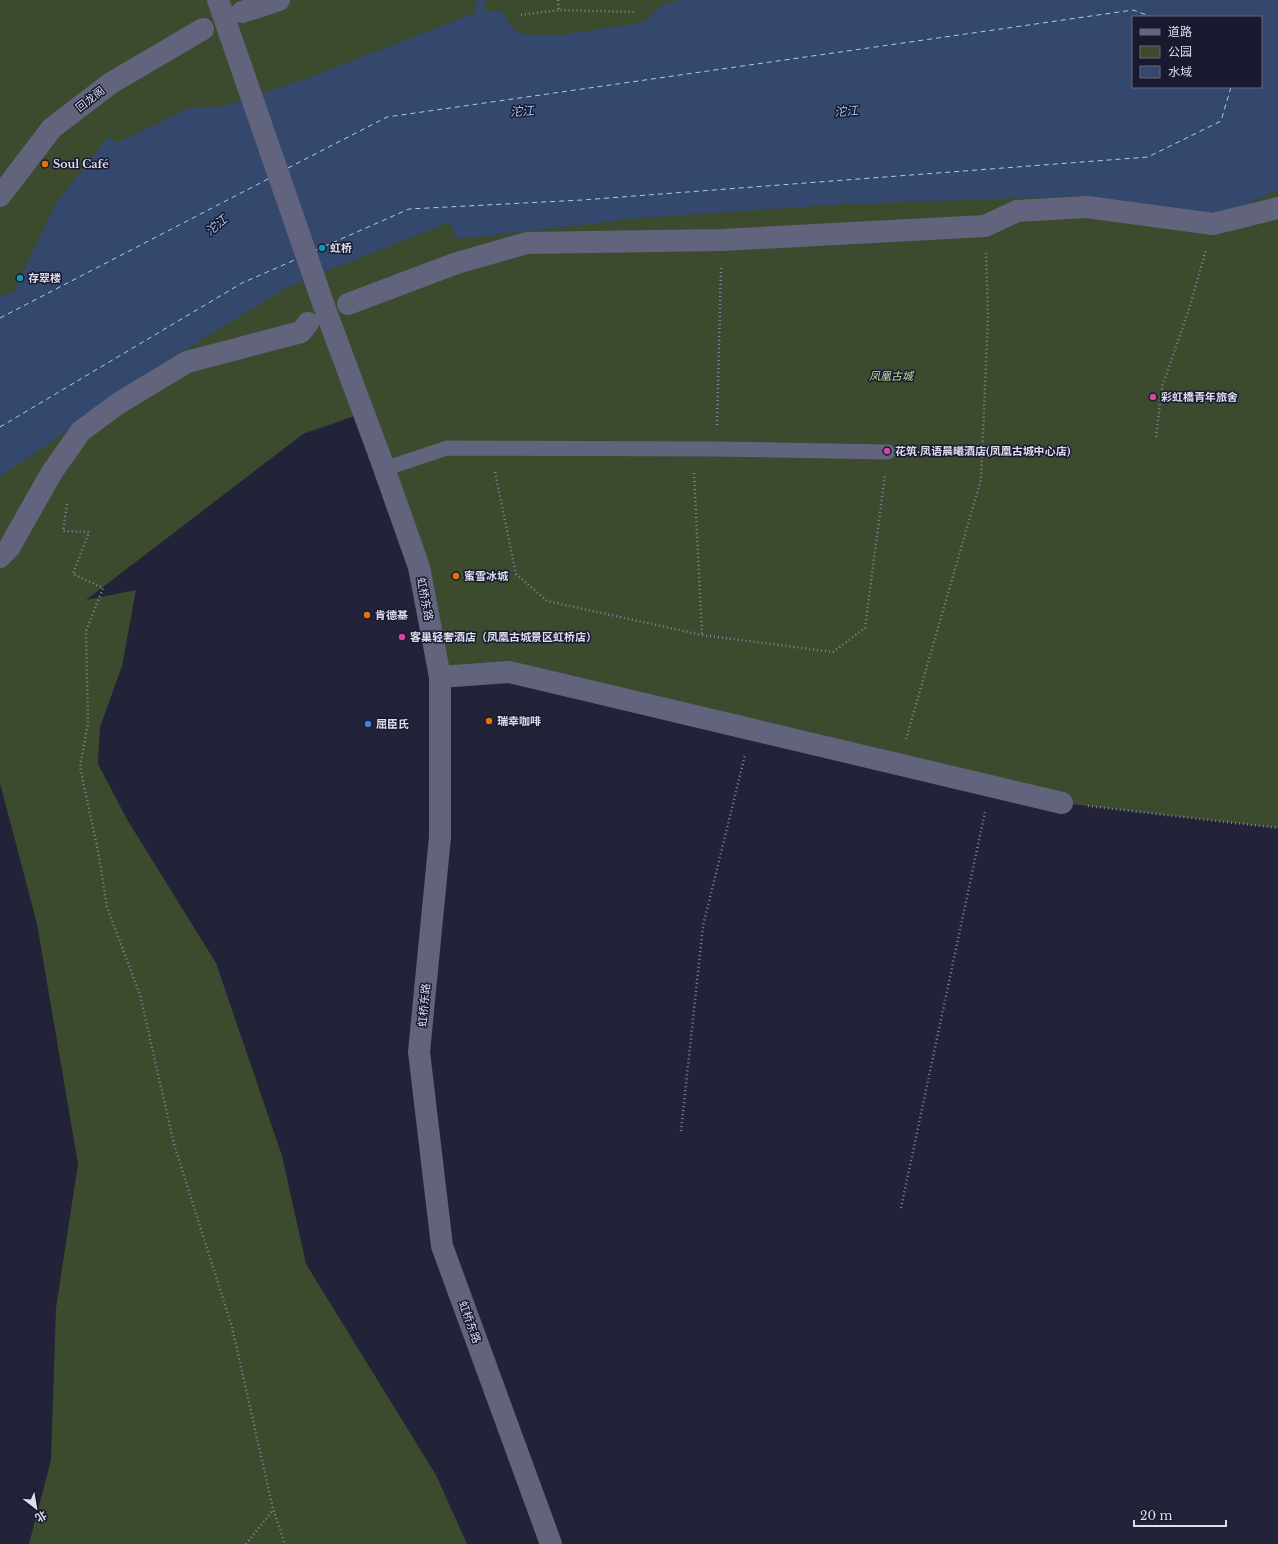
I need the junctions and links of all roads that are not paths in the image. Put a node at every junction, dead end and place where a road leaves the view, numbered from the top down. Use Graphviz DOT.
graph roads {
  1 [pos="218,0"];
  2 [pos="280,0"];
  3 [pos="242,12"];
  4 [pos="203,29"];
  5 [pos="0,196"];
  6 [pos="1278,208"];
  7 [pos="348,304"];
  8 [pos="308,323"];
  9 [pos="888,452"];
  10 [pos="382,462"];
  11 [pos="0,557"];
  12 [pos="440,677"];
  13 [pos="1062,803"];
  14 [pos="551,1544"];
  1 -- 10 [label="street, 虹桥东路"];
  2 -- 3 [label="street"];
  4 -- 5 [label="street, 回龙阁"];
  6 -- 7 [label="street"];
  8 -- 11 [label="street"];
  9 -- 10 [label="lane"];
  10 -- 12 [label="street, 虹桥东路"];
  12 -- 13 [label="street"];
  12 -- 14 [label="street, 虹桥东路"];
}
